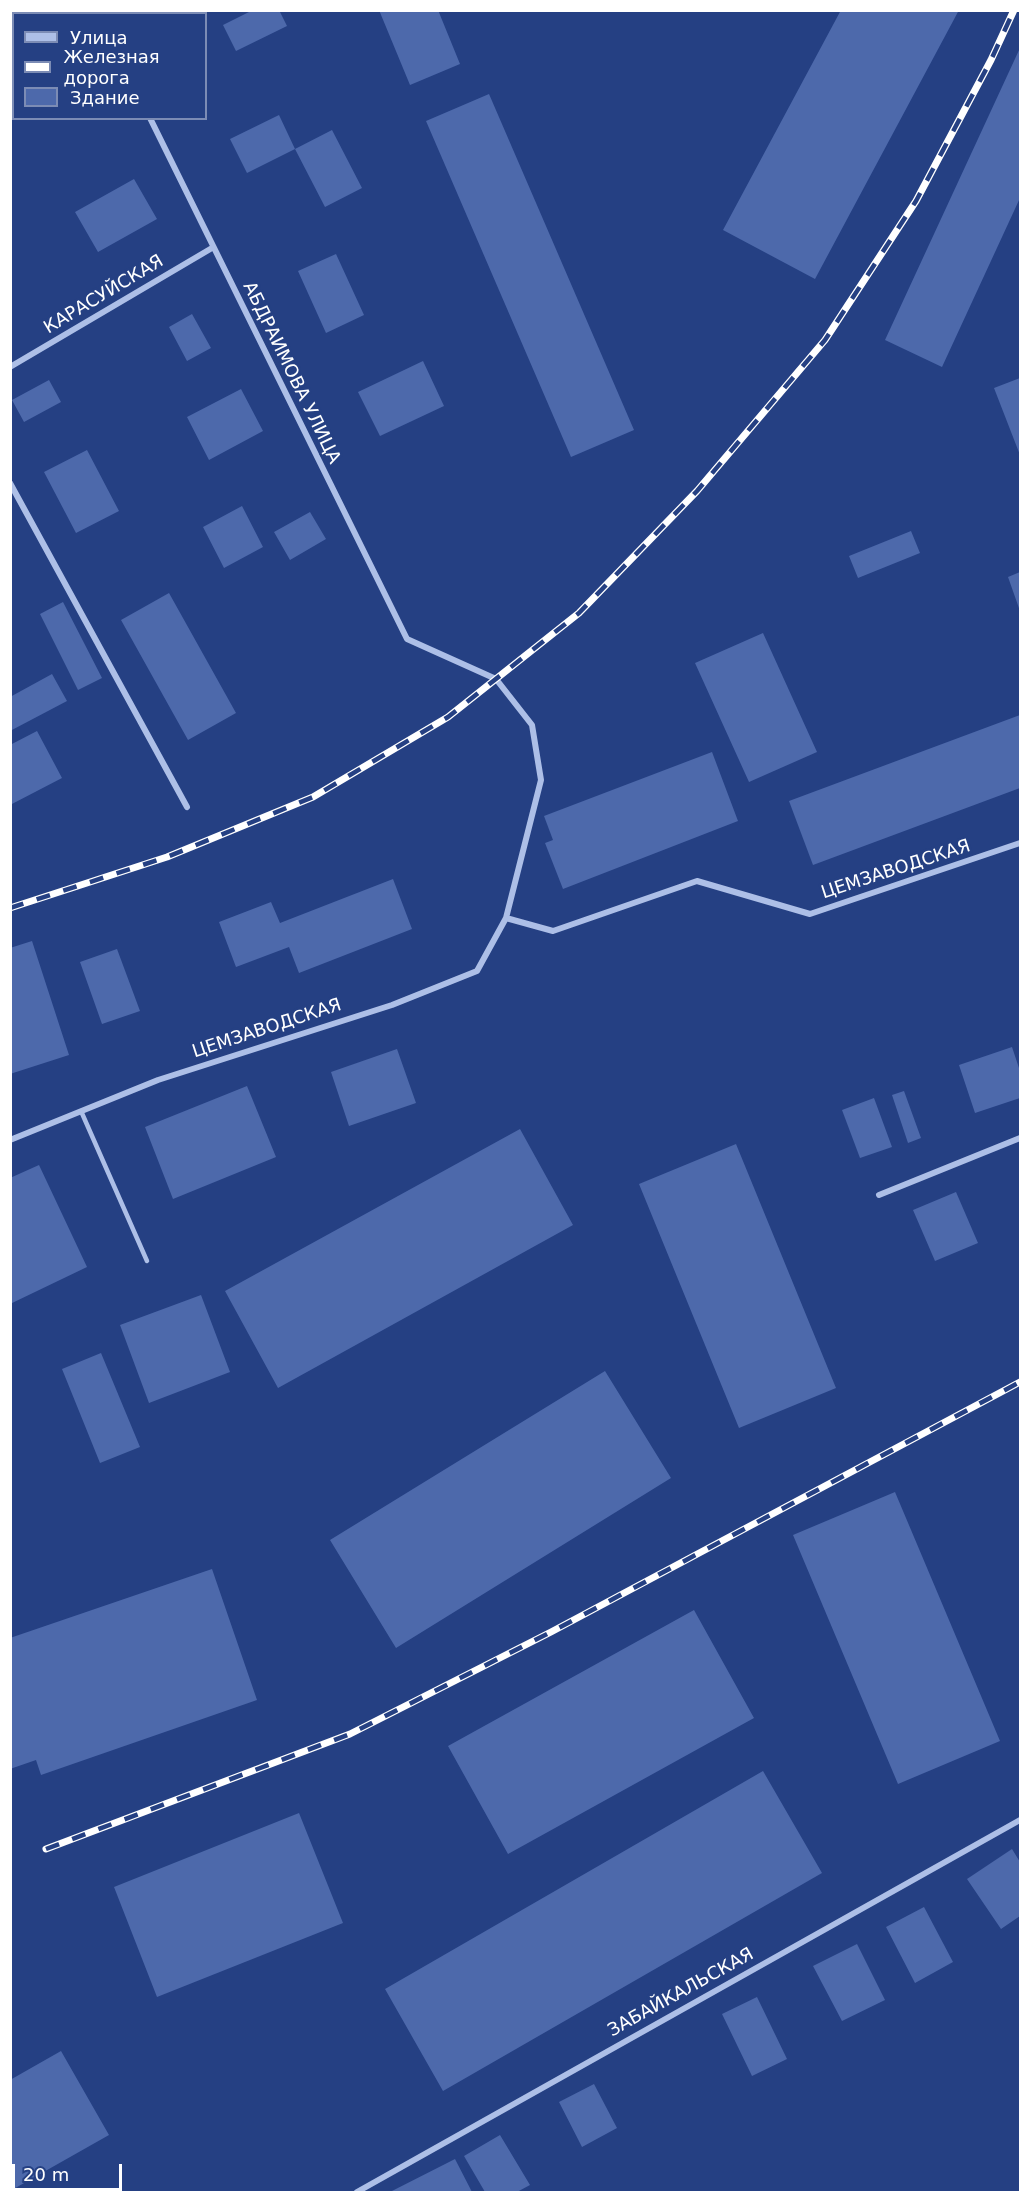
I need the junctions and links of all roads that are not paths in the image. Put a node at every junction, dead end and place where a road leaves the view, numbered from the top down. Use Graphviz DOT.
graph roads {
  1 [pos="151,120"];
  2 [pos="212,248"];
  3 [pos="10,367"];
  4 [pos="10,483"];
  5 [pos="532,725"];
  6 [pos="187,807"];
  7 [pos="1020,843"];
  8 [pos="506,918"];
  9 [pos="81,1111"];
  10 [pos="1020,1138"];
  11 [pos="10,1140"];
  12 [pos="879,1196"];
  13 [pos="147,1261"];
  14 [pos="1020,1820"];
  15 [pos="357,2193"];
  1 -- 2 [label="street, АБДРАИМОВА УЛИЦА"];
  2 -- 3 [label="street, КАРАСУЙСКАЯ"];
  2 -- 5 [label="street, АБДРАИМОВА УЛИЦА"];
  4 -- 6 [label="street"];
  5 -- 8 [label="street, ЦЕМЗАВОДСКАЯ"];
  7 -- 8 [label="street, ЦЕМЗАВОДСКАЯ"];
  8 -- 9 [label="street, ЦЕМЗАВОДСКАЯ"];
  9 -- 11 [label="street, ЦЕМЗАВОДСКАЯ"];
  9 -- 13 [label="lane"];
  10 -- 12 [label="street"];
  14 -- 15 [label="street, ЗАБАЙКАЛЬСКАЯ"];
}
